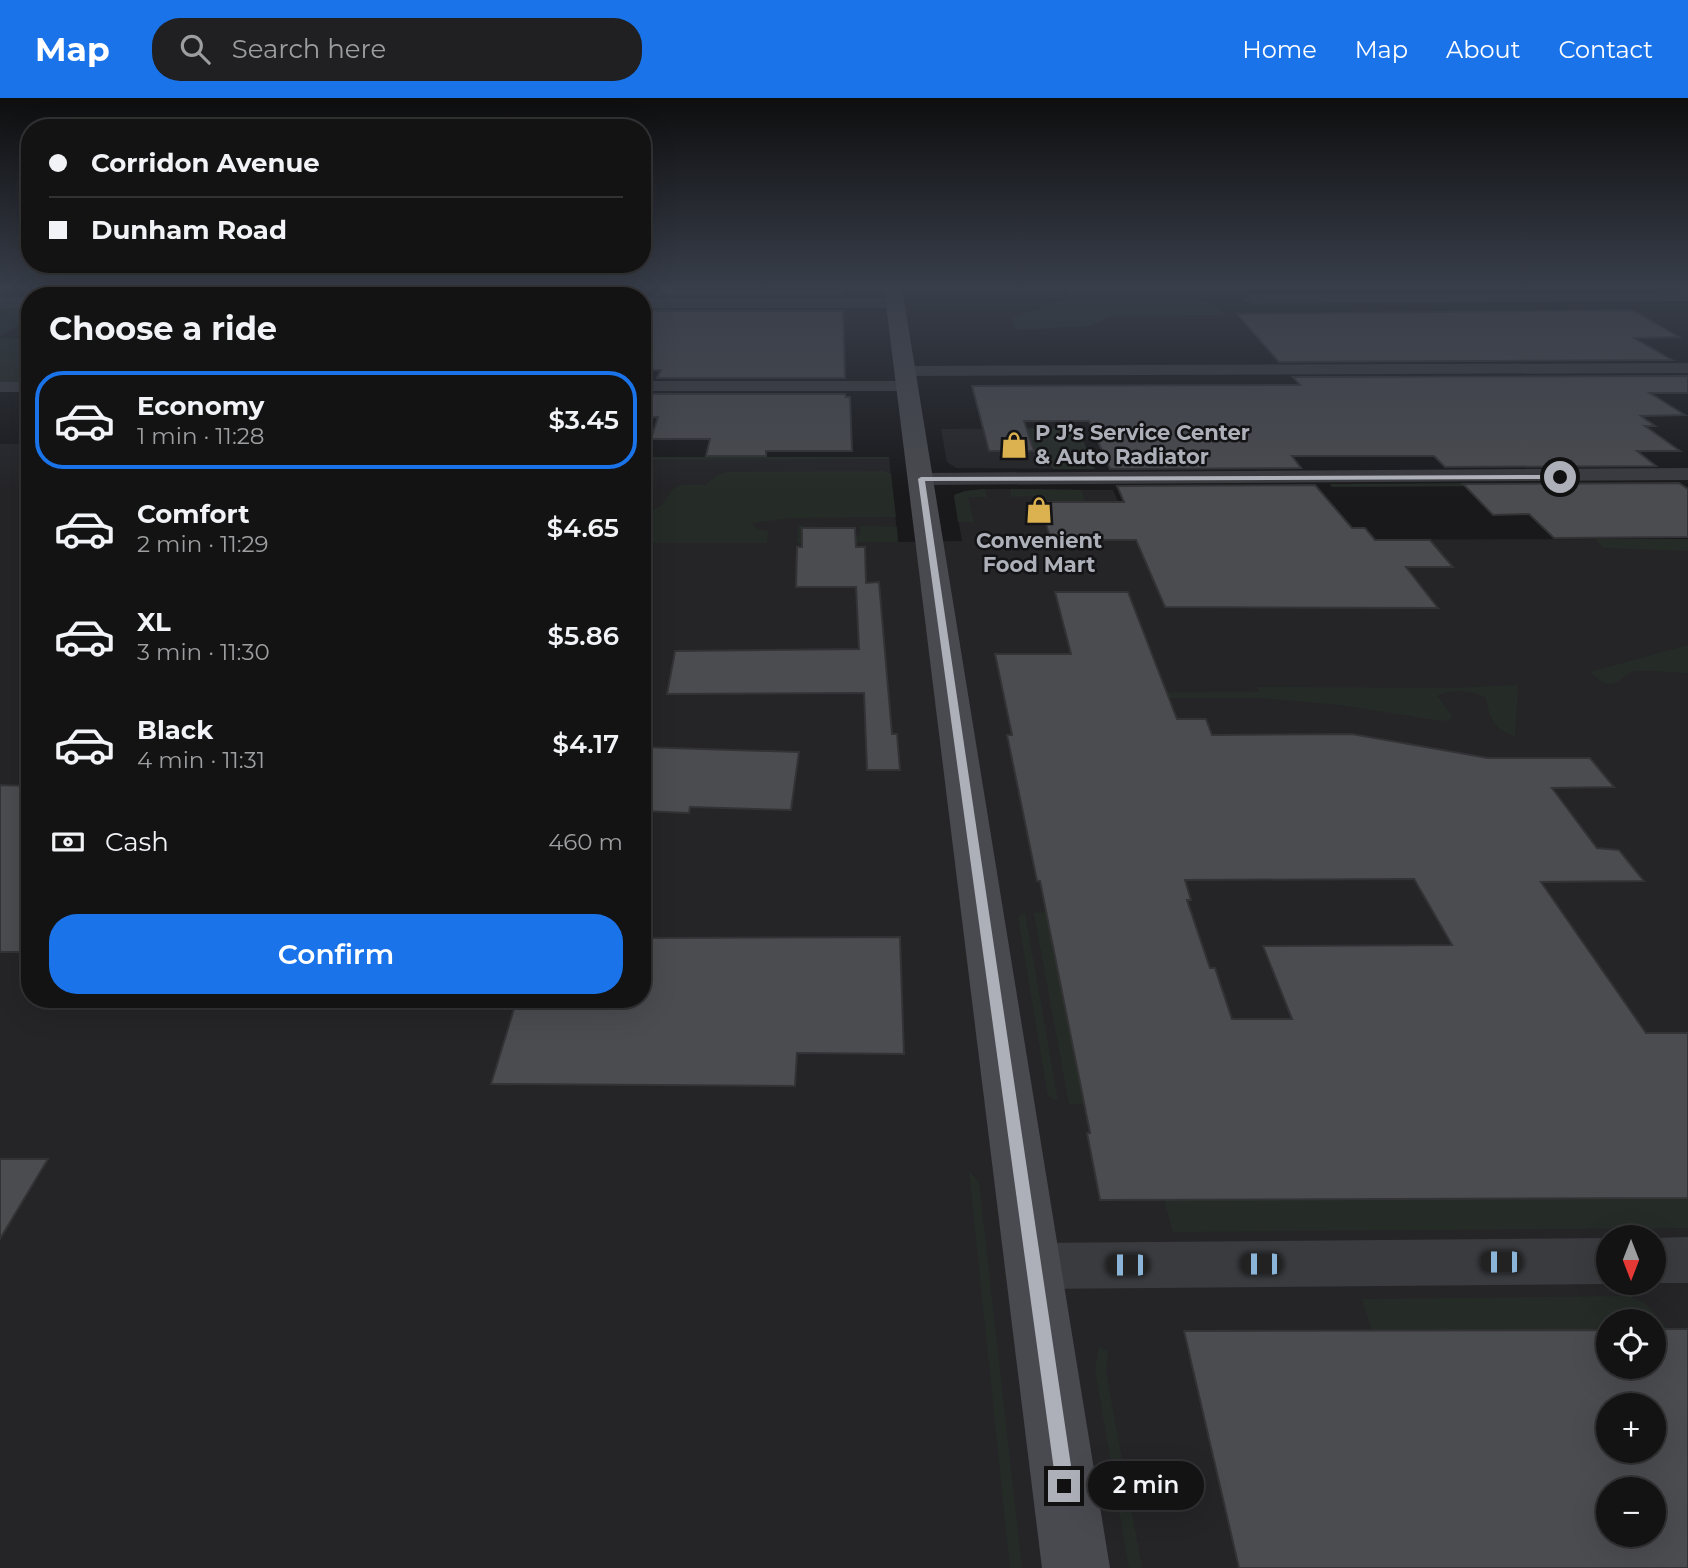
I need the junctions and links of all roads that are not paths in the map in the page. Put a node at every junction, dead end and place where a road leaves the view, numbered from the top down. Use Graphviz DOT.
graph roads {
  1 [pos="903,357"];
  2 [pos="1688,368"];
  3 [pos="906,378"];
  4 [pos="651,386"];
  5 [pos="0,387"];
  6 [pos="21,387"];
  7 [pos="1688,474"];
  8 [pos="921,479"];
  9 [pos="1596,1261"];
  10 [pos="1666,1261"];
  11 [pos="1688,1261"];
  12 [pos="1034,1266"];
  13 [pos="1076,1568"];
  1 -- 3 [label="street"];
  2 -- 3 [label="street"];
  3 -- 4 [label="street"];
  3 -- 8 [label="street"];
  5 -- 6 [label="street"];
  7 -- 8 [label="street"];
  8 -- 12 [label="street"];
  9 -- 12 [label="street"];
  10 -- 11 [label="street"];
  12 -- 13 [label="street"];
}
